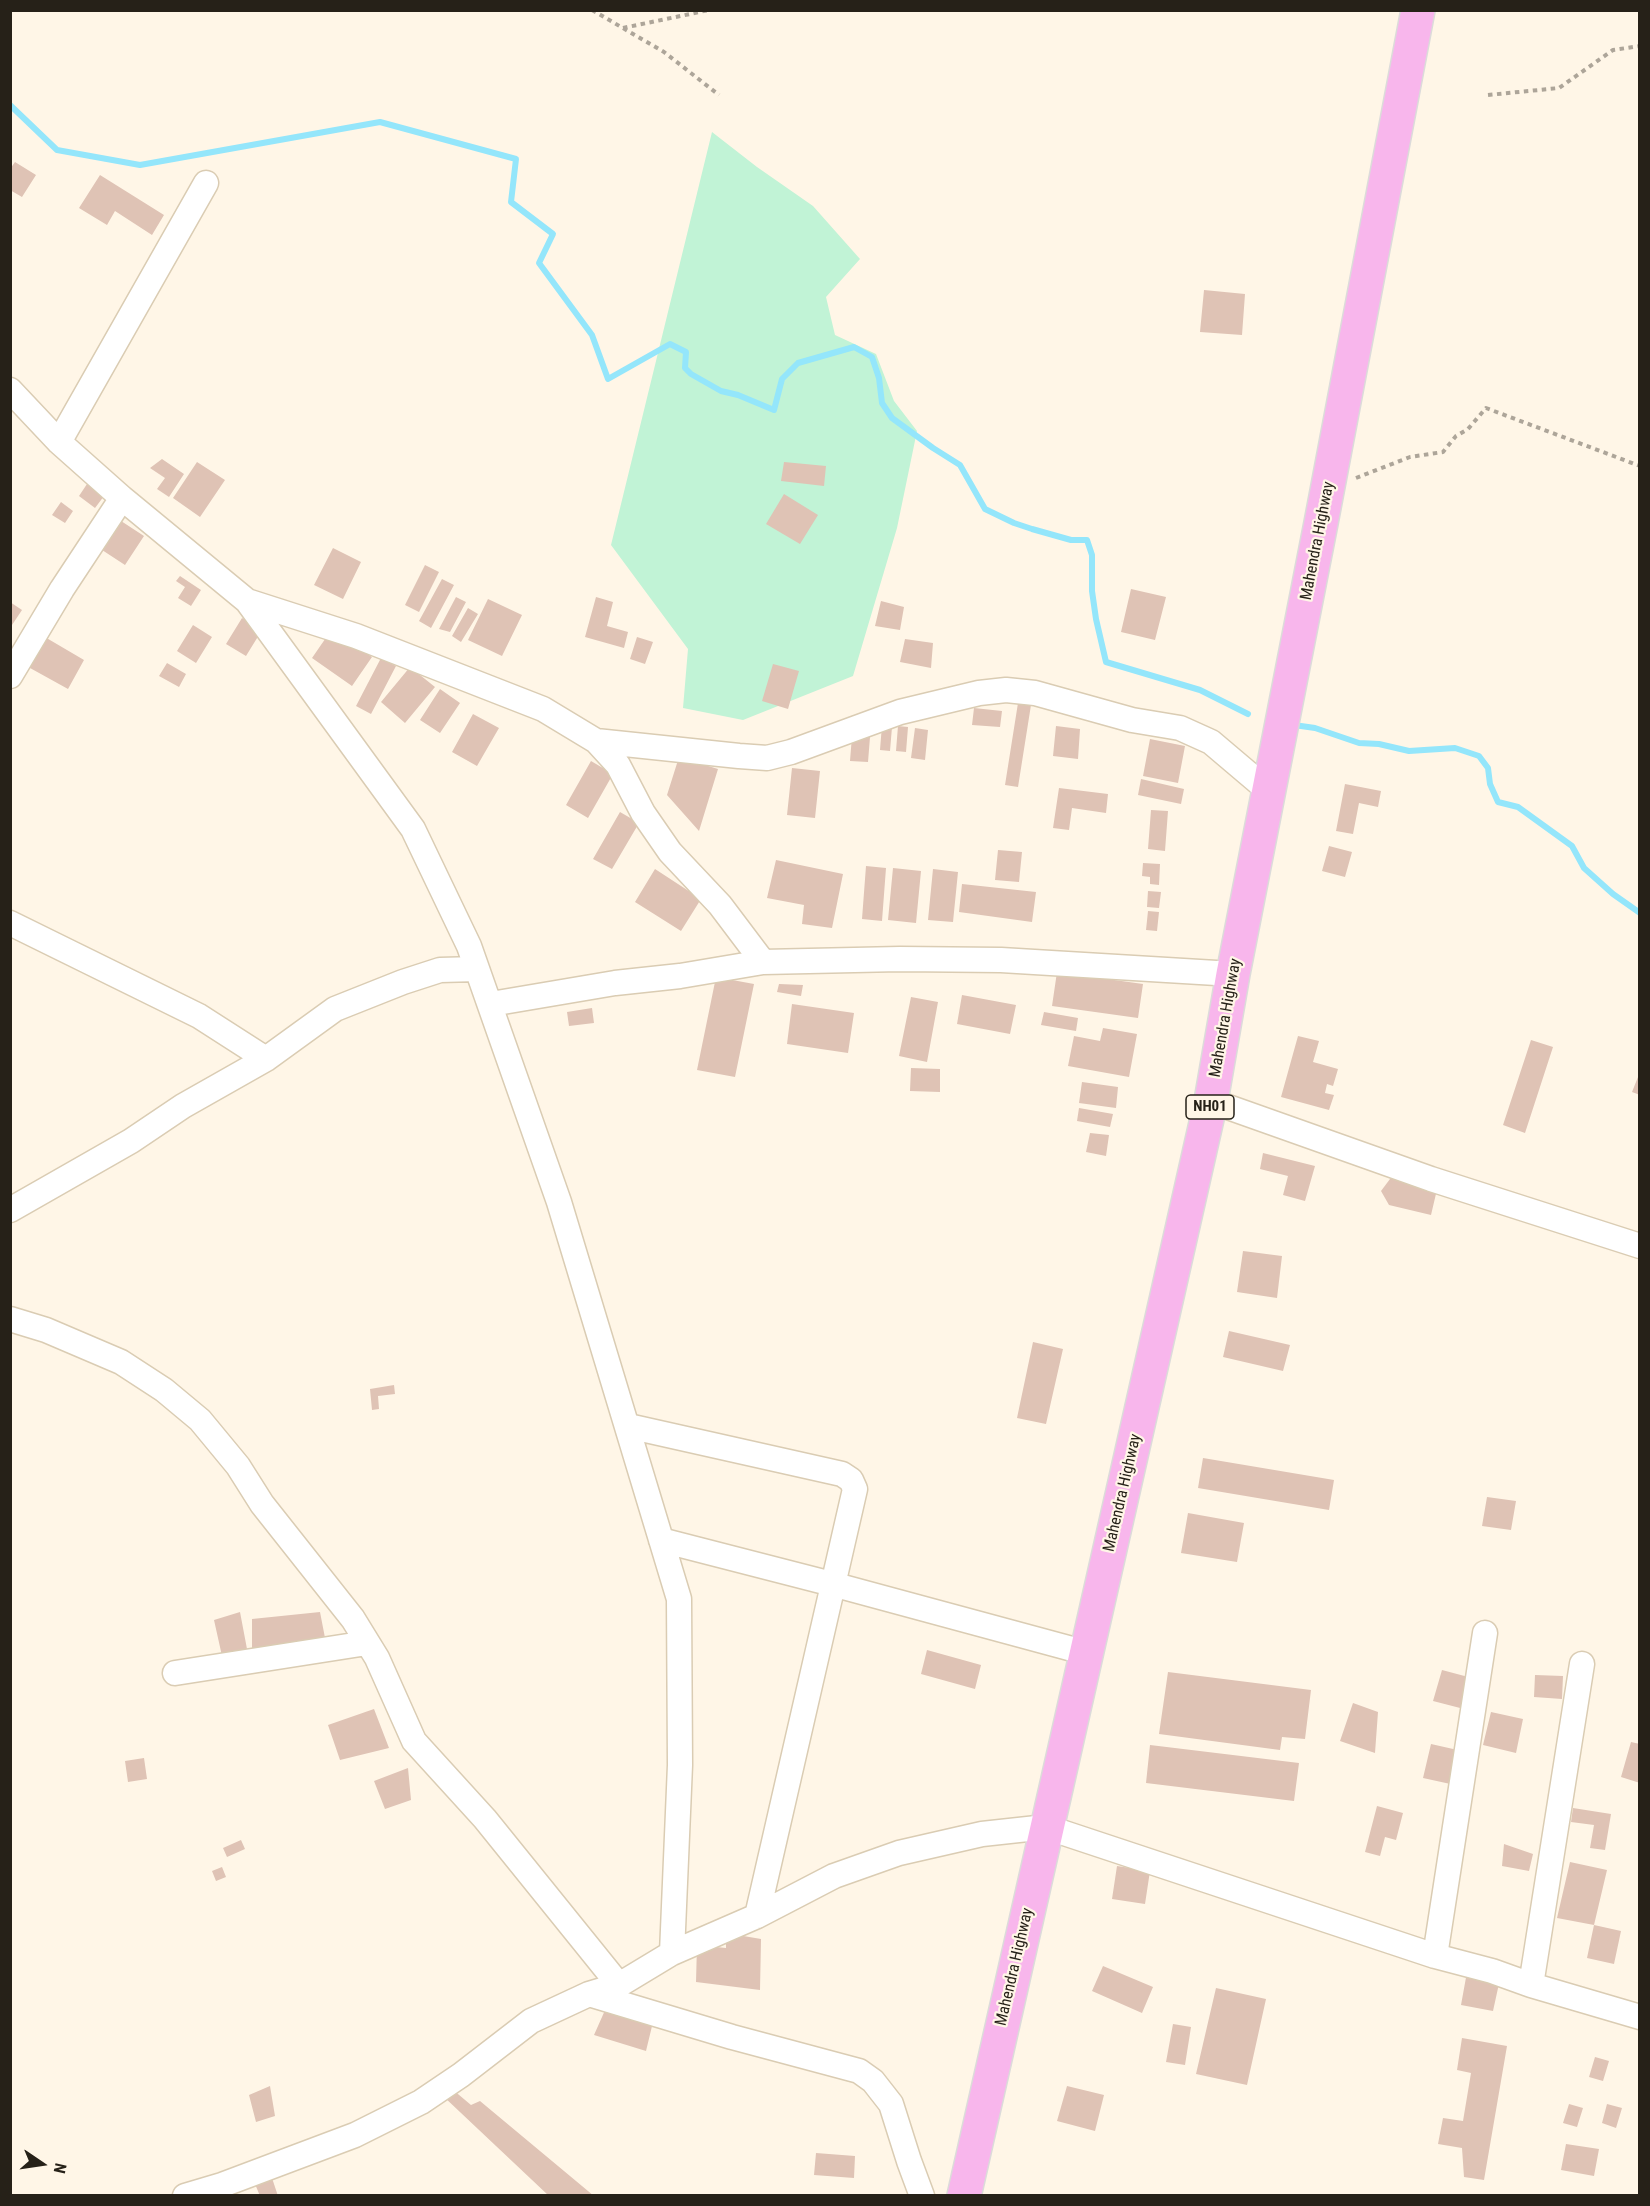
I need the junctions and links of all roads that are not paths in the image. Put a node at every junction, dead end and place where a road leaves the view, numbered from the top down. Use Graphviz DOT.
graph roads {
  1 [pos="1418,10"];
  2 [pos="206,183"];
  3 [pos="10,390"];
  4 [pos="59,442"];
  5 [pos="122,498"];
  6 [pos="248,601"];
  7 [pos="10,676"];
  8 [pos="596,741"];
  9 [pos="1270,792"];
  10 [pos="10,923"];
  11 [pos="764,962"];
  12 [pos="477,969"];
  13 [pos="1233,974"];
  14 [pos="491,1004"];
  15 [pos="266,1059"];
  16 [pos="1211,1101"];
  17 [pos="10,1210"];
  18 [pos="1640,1246"];
  19 [pos="10,1319"];
  20 [pos="628,1426"];
  21 [pos="661,1540"];
  22 [pos="832,1584"];
  23 [pos="1485,1633"];
  24 [pos="367,1643"];
  25 [pos="1087,1653"];
  26 [pos="1582,1664"];
  27 [pos="175,1673"];
  28 [pos="1046,1827"];
  29 [pos="757,1916"];
  30 [pos="672,1953"];
  31 [pos="1435,1956"];
  32 [pos="619,1985"];
  33 [pos="1531,1985"];
  34 [pos="589,1994"];
  35 [pos="1639,2016"];
  36 [pos="184,2196"];
  37 [pos="922,2196"];
  38 [pos="964,2196"];
  1 -- 9 [label="highway, Mahendra Highway / NH01"];
  2 -- 4 [label="street"];
  3 -- 4 [label="street"];
  4 -- 5 [label="street"];
  5 -- 6 [label="street"];
  5 -- 7 [label="street"];
  6 -- 8 [label="street"];
  6 -- 12 [label="street"];
  8 -- 9 [label="street"];
  8 -- 11 [label="street"];
  9 -- 13 [label="highway, Mahendra Highway / NH01"];
  10 -- 15 [label="street"];
  11 -- 13 [label="street"];
  11 -- 14 [label="street"];
  12 -- 14 [label="street"];
  12 -- 15 [label="street"];
  13 -- 16 [label="highway, Mahendra Highway / NH01"];
  14 -- 20 [label="street"];
  15 -- 17 [label="street"];
  16 -- 18 [label="street"];
  16 -- 25 [label="highway, Mahendra Highway / NH01"];
  19 -- 24 [label="street"];
  20 -- 21 [label="street"];
  20 -- 22 [label="street"];
  21 -- 22 [label="street"];
  21 -- 30 [label="street"];
  22 -- 25 [label="street"];
  22 -- 29 [label="street"];
  23 -- 31 [label="street"];
  24 -- 27 [label="street"];
  24 -- 32 [label="street"];
  25 -- 28 [label="highway, Mahendra Highway / NH01"];
  26 -- 33 [label="street"];
  28 -- 29 [label="street"];
  28 -- 31 [label="street"];
  28 -- 38 [label="highway, Mahendra Highway / NH01"];
  29 -- 30 [label="street"];
  30 -- 32 [label="street"];
  31 -- 33 [label="street"];
  32 -- 34 [label="street"];
  33 -- 35 [label="street"];
  34 -- 36 [label="street"];
  34 -- 37 [label="street"];
}
